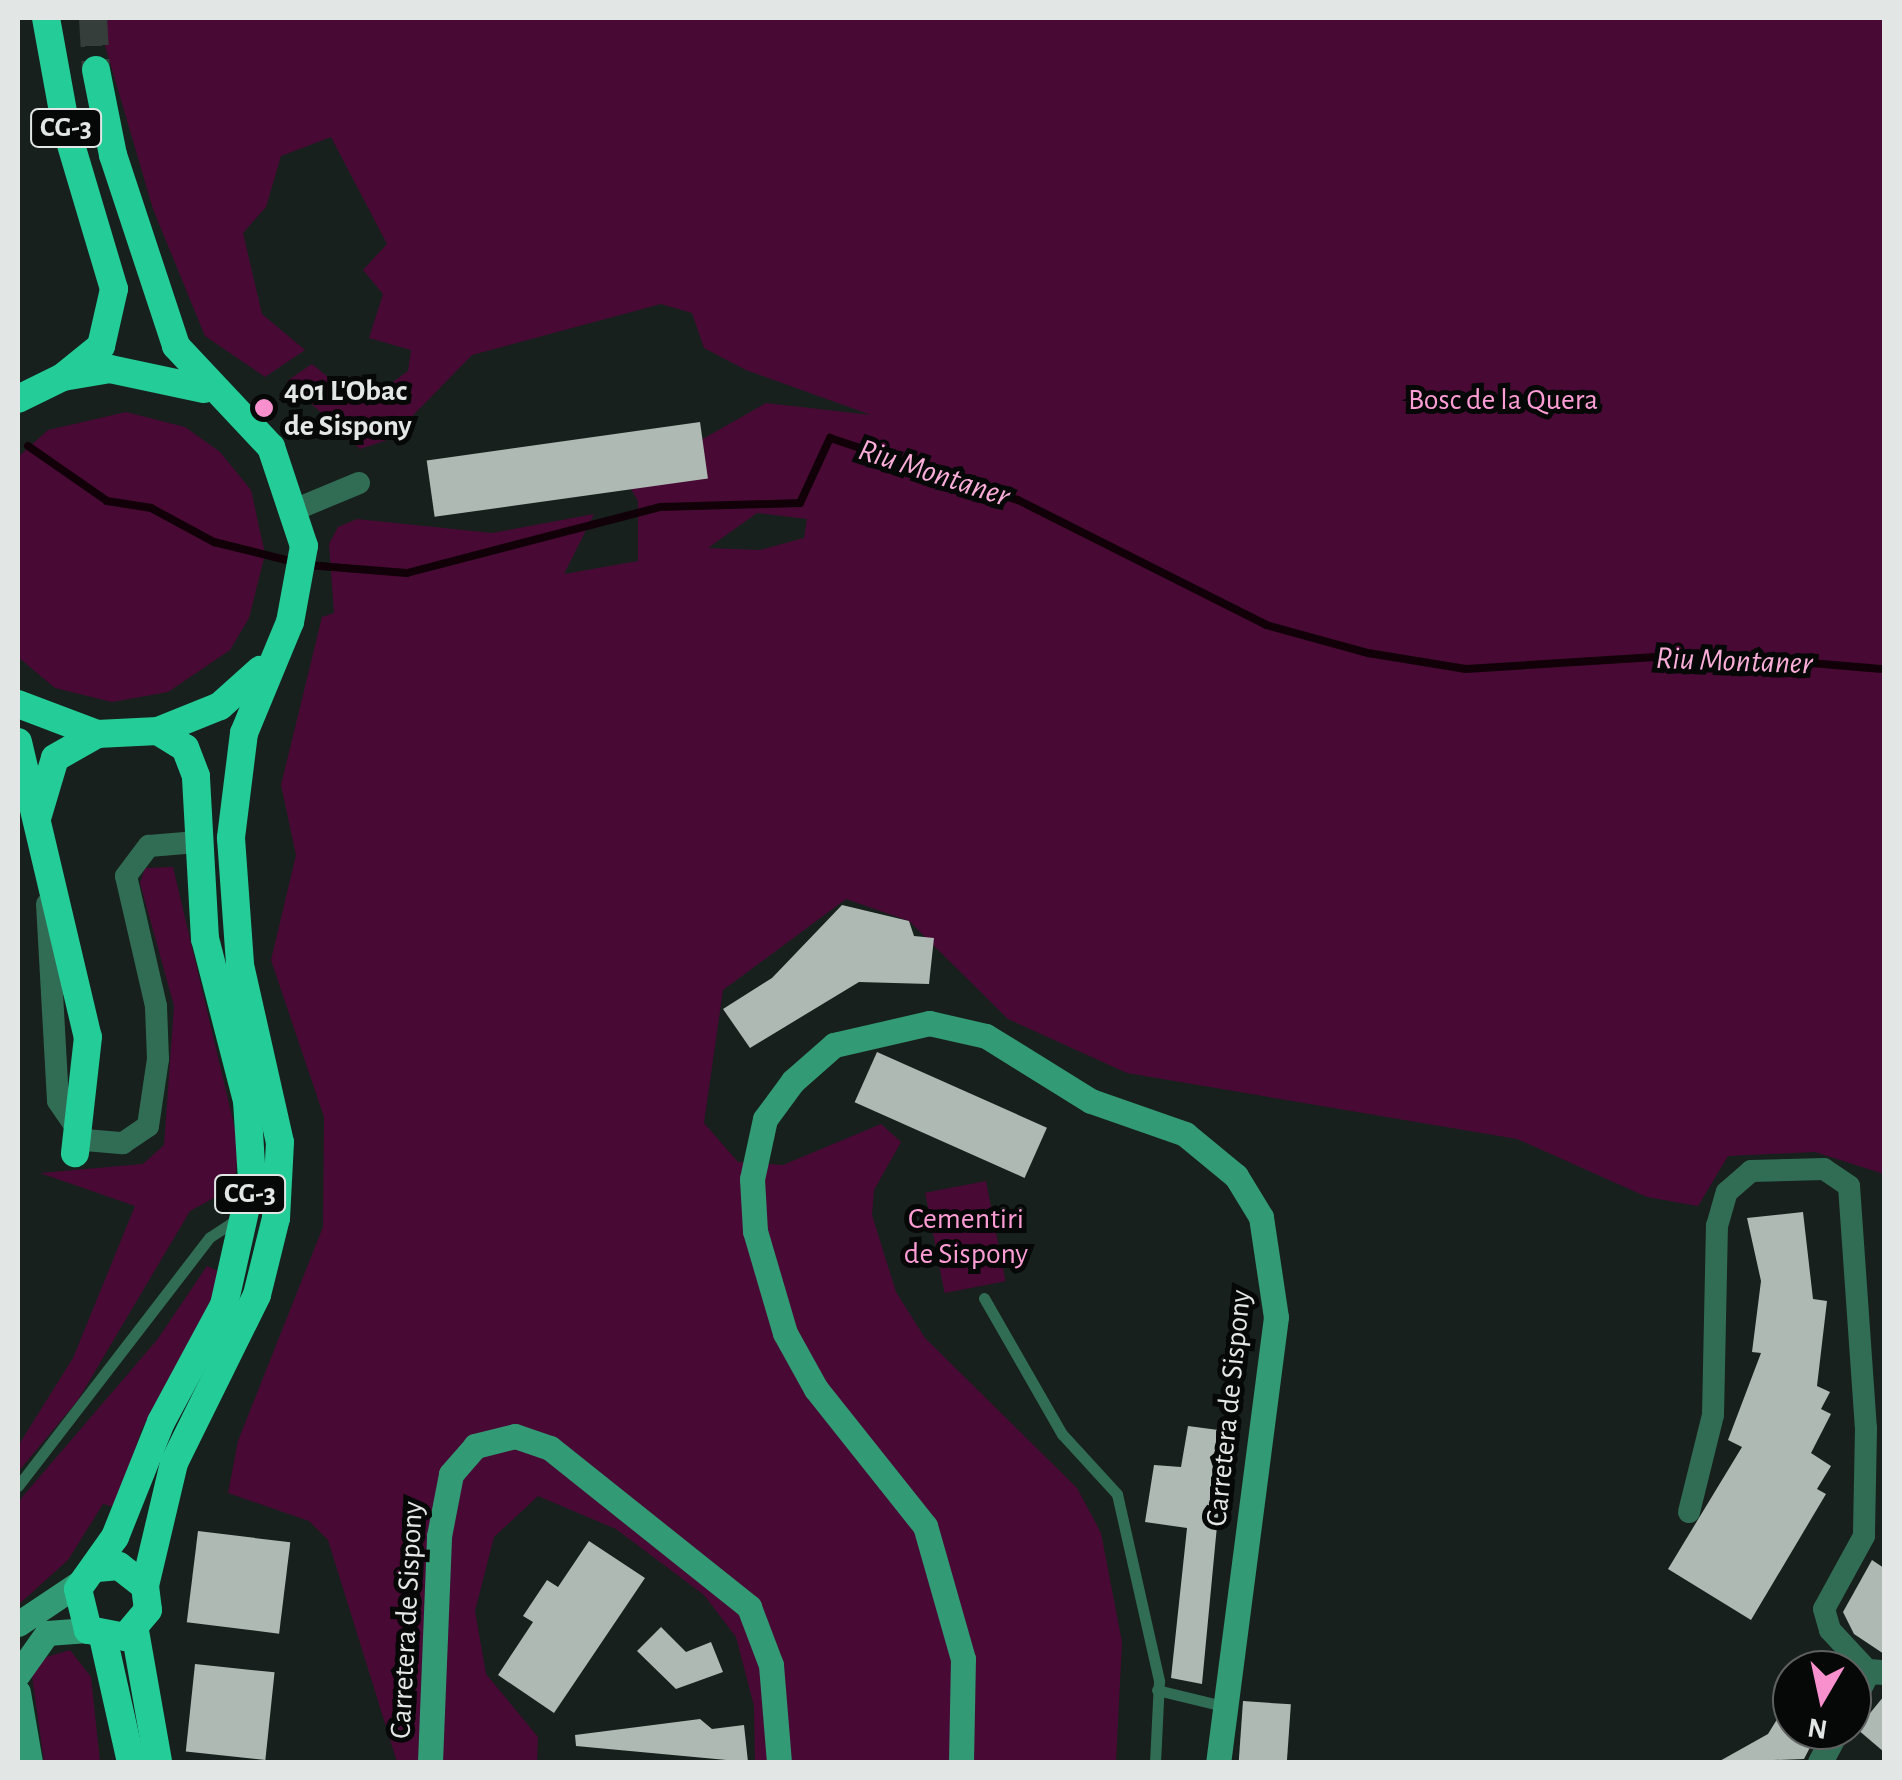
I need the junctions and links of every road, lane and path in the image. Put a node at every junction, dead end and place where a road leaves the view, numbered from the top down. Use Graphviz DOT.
graph roads {
  1 [pos="46,18"];
  2 [pos="96,70"];
  3 [pos="63,377"];
  4 [pos="18,399"];
  5 [pos="223,400"];
  6 [pos="359,483"];
  7 [pos="299,508"];
  8 [pos="272,656"];
  9 [pos="18,707"];
  10 [pos="158,732"];
  11 [pos="97,734"];
  12 [pos="18,742"];
  13 [pos="40,837"];
  14 [pos="197,842"];
  15 [pos="280,1142"];
  16 [pos="75,1153"];
  17 [pos="248,1209"];
  18 [pos="220,1230"];
  19 [pos="240,1260"];
  20 [pos="984,1298"];
  21 [pos="249,1313"];
  22 [pos="18,1486"];
  23 [pos="1689,1512"];
  24 [pos="154,1553"];
  25 [pos="89,1574"];
  26 [pos="145,1586"];
  27 [pos="18,1624"];
  28 [pos="135,1631"];
  29 [pos="95,1634"];
  30 [pos="147,1669"];
  31 [pos="1876,1671"];
  32 [pos="18,1674"];
  33 [pos="1157,1690"];
  34 [pos="18,1692"];
  35 [pos="1223,1706"];
  36 [pos="30,1762"];
  37 [pos="131,1762"];
  38 [pos="158,1762"];
  39 [pos="430,1762"];
  40 [pos="779,1762"];
  41 [pos="961,1762"];
  42 [pos="1155,1762"];
  43 [pos="1218,1762"];
  1 -- 3 [label="highway, CG-3"];
  2 -- 5 [label="highway, CG-3"];
  3 -- 4 [label="highway, CG-3"];
  3 -- 5 [label="highway, CG-3"];
  5 -- 7 [label="highway, CG-3"];
  6 -- 7 [label="street"];
  7 -- 8 [label="highway, CG-3"];
  8 -- 10 [label="highway, CG-3"];
  8 -- 15 [label="highway, CG-3"];
  9 -- 11 [label="highway, CG-3"];
  9 -- 14 [label="street"];
  10 -- 11 [label="highway, CG-3"];
  10 -- 14 [label="highway, CG-3"];
  11 -- 13 [label="highway"];
  12 -- 13 [label="highway"];
  13 -- 16 [label="highway"];
  14 -- 17 [label="highway, CG-3"];
  15 -- 17 [label="lane"];
  15 -- 21 [label="highway, CG-3"];
  17 -- 18 [label="lane"];
  17 -- 19 [label="highway, CG-3"];
  18 -- 19 [label="lane"];
  18 -- 22 [label="lane"];
  19 -- 21 [label="lane"];
  19 -- 25 [label="highway, CG-3"];
  20 -- 33 [label="lane"];
  21 -- 24 [label="highway, CG-3"];
  23 -- 31 [label="street"];
  24 -- 26 [label="highway, CG-3"];
  24 -- 30 [label="highway, CG-3"];
  25 -- 26 [label="highway"];
  25 -- 27 [label="main road"];
  25 -- 29 [label="highway"];
  26 -- 28 [label="highway, CG-3"];
  28 -- 29 [label="highway"];
  28 -- 30 [label="highway, CG-3"];
  29 -- 32 [label="main road"];
  29 -- 37 [label="highway"];
  30 -- 38 [label="highway, CG-3"];
  33 -- 35 [label="lane"];
  33 -- 42 [label="lane"];
  34 -- 36 [label="main road"];
  35 -- 41 [label="main road, Carretera de Sispony"];
  35 -- 43 [label="main road, Carretera de Sispony"];
  39 -- 40 [label="main road, Carretera de Sispony"];
}
